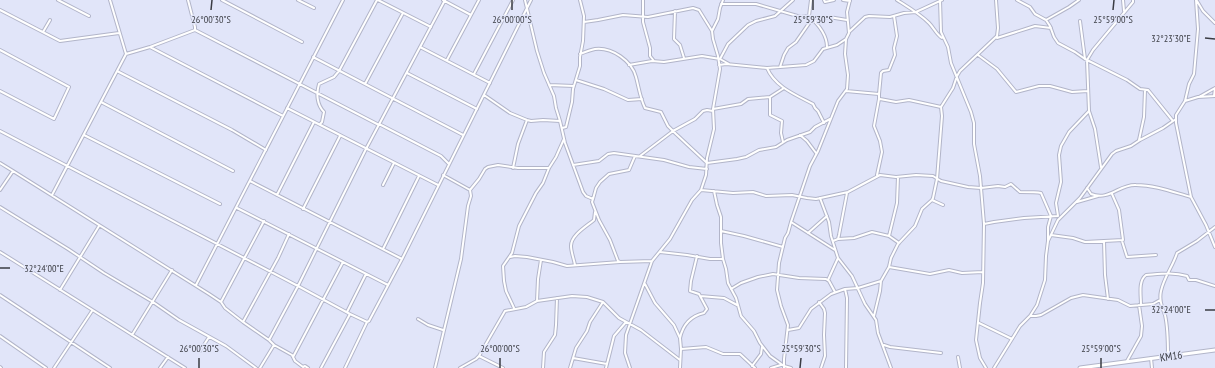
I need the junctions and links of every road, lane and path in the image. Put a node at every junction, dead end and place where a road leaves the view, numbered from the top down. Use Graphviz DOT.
graph roads {
  1 [pos="58,0"];
  2 [pos="110,0"];
  3 [pos="188,0"];
  4 [pos="222,0"];
  5 [pos="298,0"];
  6 [pos="343,0"];
  7 [pos="378,0"];
  8 [pos="444,0"];
  9 [pos="479,0"];
  10 [pos="513,0"];
  11 [pos="525,0"];
  12 [pos="532,0"];
  13 [pos="580,0"];
  14 [pos="643,0"];
  15 [pos="723,0"];
  16 [pos="793,0"];
  17 [pos="811,0"];
  18 [pos="824,0"];
  19 [pos="834,0"];
  20 [pos="843,0"];
  21 [pos="897,0"];
  22 [pos="941,0"];
  23 [pos="996,0"];
  24 [pos="1017,0"];
  25 [pos="1079,0"];
  26 [pos="1123,0"];
  27 [pos="1133,0"];
  28 [pos="1196,0"];
  29 [pos="850,1"];
  30 [pos="721,4"];
  31 [pos="314,8"];
  32 [pos="528,8"];
  33 [pos="0,10"];
  34 [pos="781,10"];
  35 [pos="1124,10"];
  36 [pos="675,11"];
  37 [pos="916,12"];
  38 [pos="403,13"];
  39 [pos="471,15"];
  40 [pos="89,16"];
  41 [pos="809,16"];
  42 [pos="894,16"];
  43 [pos="642,17"];
  44 [pos="50,20"];
  45 [pos="813,20"];
  46 [pos="847,20"];
  47 [pos="1046,20"];
  48 [pos="1080,21"];
  49 [pos="584,22"];
  50 [pos="1215,23"];
  51 [pos="431,27"];
  52 [pos="1051,28"];
  53 [pos="195,30"];
  54 [pos="712,31"];
  55 [pos="44,32"];
  56 [pos="119,33"];
  57 [pos="849,33"];
  58 [pos="944,38"];
  59 [pos="996,38"];
  60 [pos="846,39"];
  61 [pos="302,42"];
  62 [pos="150,47"];
  63 [pos="827,47"];
  64 [pos="420,48"];
  65 [pos="0,50"];
  66 [pos="126,54"];
  67 [pos="580,54"];
  68 [pos="978,55"];
  69 [pos="313,58"];
  70 [pos="684,58"];
  71 [pos="719,59"];
  72 [pos="447,60"];
  73 [pos="1086,60"];
  74 [pos="654,62"];
  75 [pos="730,64"];
  76 [pos="629,65"];
  77 [pos="719,65"];
  78 [pos="780,67"];
  79 [pos="767,68"];
  80 [pos="117,71"];
  81 [pos="339,71"];
  82 [pos="406,73"];
  83 [pos="474,74"];
  84 [pos="956,76"];
  85 [pos="576,80"];
  86 [pos="490,83"];
  87 [pos="300,84"];
  88 [pos="365,84"];
  89 [pos="549,85"];
  90 [pos="574,86"];
  91 [pos="784,88"];
  92 [pos="1215,88"];
  93 [pos="1145,90"];
  94 [pos="0,91"];
  95 [pos="846,91"];
  96 [pos="1088,91"];
  97 [pos="317,92"];
  98 [pos="879,94"];
  99 [pos="484,95"];
  100 [pos="1215,96"];
  101 [pos="770,97"];
  102 [pos="392,98"];
  103 [pos="1198,98"];
  104 [pos="642,99"];
  105 [pos="879,99"];
  106 [pos="101,102"];
  107 [pos="1185,102"];
  108 [pos="941,107"];
  109 [pos="287,108"];
  110 [pos="477,109"];
  111 [pos="713,110"];
  112 [pos="1089,111"];
  113 [pos="283,116"];
  114 [pos="831,119"];
  115 [pos="527,120"];
  116 [pos="1174,120"];
  117 [pos="560,121"];
  118 [pos="314,122"];
  119 [pos="824,123"];
  120 [pos="320,124"];
  121 [pos="379,125"];
  122 [pos="562,128"];
  123 [pos="0,131"];
  124 [pos="673,131"];
  125 [pos="84,135"];
  126 [pos="464,135"];
  127 [pos="800,135"];
  128 [pos="340,136"];
  129 [pos="564,138"];
  130 [pos="1138,141"];
  131 [pos="783,142"];
  132 [pos="366,149"];
  133 [pos="266,150"];
  134 [pos="816,153"];
  135 [pos="634,156"];
  136 [pos="640,156"];
  137 [pos="0,163"];
  138 [pos="394,163"];
  139 [pos="707,163"];
  140 [pos="449,164"];
  141 [pos="573,165"];
  142 [pos="68,167"];
  143 [pos="513,168"];
  144 [pos="548,168"];
  145 [pos="1101,168"];
  146 [pos="707,169"];
  147 [pos="13,170"];
  148 [pos="232,171"];
  149 [pos="444,175"];
  150 [pos="877,175"];
  151 [pos="419,176"];
  152 [pos="898,177"];
  153 [pos="937,179"];
  154 [pos="250,181"];
  155 [pos="383,185"];
  156 [pos="438,185"];
  157 [pos="981,188"];
  158 [pos="1087,188"];
  159 [pos="0,190"];
  160 [pos="470,190"];
  161 [pos="701,190"];
  162 [pos="714,190"];
  163 [pos="847,193"];
  164 [pos="1112,194"];
  165 [pos="52,195"];
  166 [pos="277,195"];
  167 [pos="799,196"];
  168 [pos="1099,196"];
  169 [pos="1191,196"];
  170 [pos="820,198"];
  171 [pos="593,199"];
  172 [pos="932,200"];
  173 [pos="1076,202"];
  174 [pos="220,204"];
  175 [pos="943,205"];
  176 [pos="0,207"];
  177 [pos="237,208"];
  178 [pos="303,209"];
  179 [pos="596,211"];
  180 [pos="827,216"];
  181 [pos="1052,216"];
  182 [pos="1058,216"];
  183 [pos="1061,216"];
  184 [pos="264,221"];
  185 [pos="329,222"];
  186 [pos="791,222"];
  187 [pos="984,224"];
  188 [pos="99,226"];
  189 [pos="1215,228"];
  190 [pos="721,231"];
  191 [pos="1209,231"];
  192 [pos="808,233"];
  193 [pos="289,234"];
  194 [pos="1050,235"];
  195 [pos="889,236"];
  196 [pos="838,239"];
  197 [pos="1048,241"];
  198 [pos="1104,241"];
  199 [pos="1122,241"];
  200 [pos="832,242"];
  201 [pos="899,243"];
  202 [pos="217,245"];
  203 [pos="783,247"];
  204 [pos="1215,247"];
  205 [pos="316,249"];
  206 [pos="383,249"];
  207 [pos="835,250"];
  208 [pos="0,252"];
  209 [pos="660,252"];
  210 [pos="1156,255"];
  211 [pos="697,256"];
  212 [pos="80,257"];
  213 [pos="244,258"];
  214 [pos="509,258"];
  215 [pos="838,258"];
  216 [pos="402,259"];
  217 [pos="723,259"];
  218 [pos="541,260"];
  219 [pos="652,261"];
  220 [pos="343,262"];
  221 [pos="620,262"];
  222 [pos="575,266"];
  223 [pos="889,267"];
  224 [pos="172,270"];
  225 [pos="270,272"];
  226 [pos="983,272"];
  227 [pos="1169,273"];
  228 [pos="366,274"];
  229 [pos="778,274"];
  230 [pos="828,280"];
  231 [pos="881,281"];
  232 [pos="645,284"];
  233 [pos="196,285"];
  234 [pos="388,285"];
  235 [pos="298,286"];
  236 [pos="1215,286"];
  237 [pos="858,288"];
  238 [pos="731,289"];
  239 [pos="845,289"];
  240 [pos="60,290"];
  241 [pos="834,292"];
  242 [pos="0,295"];
  243 [pos="700,296"];
  244 [pos="557,298"];
  245 [pos="1108,299"];
  246 [pos="323,300"];
  247 [pos="1160,300"];
  248 [pos="537,301"];
  249 [pos="153,302"];
  250 [pos="221,302"];
  251 [pos="603,302"];
  252 [pos="819,302"];
  253 [pos="737,305"];
  254 [pos="1140,305"];
  255 [pos="514,308"];
  256 [pos="93,310"];
  257 [pos="346,313"];
  258 [pos="350,314"];
  259 [pos="874,316"];
  260 [pos="1030,316"];
  261 [pos="418,319"];
  262 [pos="243,322"];
  263 [pos="367,322"];
  264 [pos="626,322"];
  265 [pos="978,323"];
  266 [pos="629,324"];
  267 [pos="443,330"];
  268 [pos="788,330"];
  269 [pos="132,335"];
  270 [pos="0,336"];
  271 [pos="209,336"];
  272 [pos="680,338"];
  273 [pos="1012,339"];
  274 [pos="269,340"];
  275 [pos="71,342"];
  276 [pos="883,344"];
  277 [pos="274,345"];
  278 [pos="762,346"];
  279 [pos="681,348"];
  280 [pos="1215,350"];
  281 [pos="200,351"];
  282 [pos="941,353"];
  283 [pos="480,356"];
  284 [pos="958,356"];
  285 [pos="1168,356"];
  286 [pos="293,357"];
  287 [pos="168,358"];
  288 [pos="573,358"];
  289 [pos="1151,358"];
  290 [pos="680,360"];
  291 [pos="1127,361"];
  292 [pos="607,364"];
  293 [pos="783,366"];
  294 [pos="753,367"];
  295 [pos="1092,367"];
  296 [pos="46,368"];
  297 [pos="54,368"];
  298 [pos="110,368"];
  299 [pos="160,368"];
  300 [pos="185,368"];
  301 [pos="256,368"];
  302 [pos="260,368"];
  303 [pos="302,368"];
  304 [pos="308,368"];
  305 [pos="321,368"];
  306 [pos="345,368"];
  307 [pos="434,368"];
  308 [pos="460,368"];
  309 [pos="503,368"];
  310 [pos="543,368"];
  311 [pos="570,368"];
  312 [pos="606,368"];
  313 [pos="630,368"];
  314 [pos="680,368"];
  315 [pos="771,368"];
  316 [pos="791,368"];
  317 [pos="821,368"];
  318 [pos="846,368"];
  319 [pos="891,368"];
  320 [pos="960,368"];
  321 [pos="986,368"];
  322 [pos="994,368"];
  323 [pos="1081,368"];
  324 [pos="1152,368"];
  1 -- 40 [label="street"];
  2 -- 56 [label="street"];
  3 -- 53 [label="street"];
  4 -- 61 [label="street"];
  5 -- 31 [label="street"];
  6 -- 69 [label="street"];
  7 -- 38 [label="street"];
  7 -- 81 [label="street"];
  8 -- 39 [label="street"];
  8 -- 51 [label="street"];
  9 -- 39 [label="street"];
  10 -- 83 [label="street"];
  11 -- 32 [label="street"];
  12 -- 32 [label="street"];
  13 -- 49 [label="street"];
  14 -- 43 [label="street"];
  15 -- 30 [label="street"];
  16 -- 34 [label="street"];
  17 -- 41 [label="street"];
  18 -- 19 [label="street"];
  20 -- 29 [label="street"];
  21 -- 37 [label="street"];
  22 -- 37 [label="street"];
  22 -- 58 [label="street"];
  23 -- 59 [label="street"];
  24 -- 47 [label="street"];
  25 -- 47 [label="street"];
  26 -- 35 [label="street"];
  27 -- 35 [label="street"];
  28 -- 50 [label="street"];
  28 -- 107 [label="street"];
  29 -- 46 [label="street"];
  30 -- 34 [label="street"];
  30 -- 54 [label="street"];
  32 -- 86 [label="street"];
  32 -- 89 [label="street"];
  33 -- 55 [label="street"];
  34 -- 41 [label="street"];
  34 -- 71 [label="street"];
  35 -- 73 [label="street"];
  36 -- 43 [label="street"];
  36 -- 54 [label="street"];
  36 -- 70 [label="street"];
  37 -- 42 [label="street"];
  37 -- 58 [label="street"];
  38 -- 51 [label="street"];
  38 -- 88 [label="street"];
  39 -- 72 [label="street"];
  41 -- 45 [label="street"];
  42 -- 57 [label="street"];
  42 -- 98 [label="street"];
  43 -- 49 [label="street"];
  43 -- 74 [label="street"];
  44 -- 55 [label="street"];
  45 -- 46 [label="street"];
  45 -- 63 [label="street"];
  45 -- 78 [label="street"];
  46 -- 57 [label="street"];
  47 -- 52 [label="street"];
  48 -- 73 [label="street"];
  49 -- 67 [label="street"];
  51 -- 64 [label="street"];
  52 -- 59 [label="street"];
  52 -- 73 [label="street"];
  53 -- 62 [label="street"];
  53 -- 87 [label="street"];
  54 -- 71 [label="street"];
  55 -- 56 [label="street"];
  56 -- 66 [label="street"];
  57 -- 60 [label="street"];
  58 -- 84 [label="street"];
  59 -- 68 [label="street"];
  60 -- 63 [label="street"];
  60 -- 95 [label="street"];
  62 -- 66 [label="street"];
  62 -- 113 [label="street"];
  63 -- 78 [label="street"];
  64 -- 72 [label="street"];
  64 -- 82 [label="street"];
  65 -- 94 [label="street"];
  66 -- 80 [label="street"];
  67 -- 76 [label="street"];
  67 -- 85 [label="street"];
  68 -- 84 [label="street"];
  68 -- 96 [label="street"];
  69 -- 81 [label="street"];
  69 -- 87 [label="street"];
  70 -- 71 [label="street"];
  70 -- 74 [label="street"];
  71 -- 75 [label="street"];
  71 -- 77 [label="street"];
  72 -- 83 [label="street"];
  73 -- 93 [label="street"];
  73 -- 96 [label="street"];
  74 -- 76 [label="street"];
  75 -- 77 [label="street"];
  75 -- 79 [label="street"];
  76 -- 104 [label="street"];
  77 -- 111 [label="street"];
  78 -- 79 [label="street"];
  79 -- 91 [label="street"];
  80 -- 106 [label="street"];
  80 -- 133 [label="street"];
  81 -- 88 [label="street"];
  81 -- 97 [label="street"];
  82 -- 102 [label="street"];
  82 -- 110 [label="street"];
  83 -- 86 [label="street"];
  84 -- 108 [label="street"];
  84 -- 157 [label="street"];
  85 -- 90 [label="street"];
  85 -- 104 [label="street"];
  86 -- 99 [label="street"];
  87 -- 97 [label="street"];
  87 -- 109 [label="street"];
  88 -- 102 [label="street"];
  89 -- 90 [label="street"];
  89 -- 117 [label="street"];
  90 -- 122 [label="street"];
  91 -- 101 [label="street"];
  91 -- 119 [label="street"];
  92 -- 100 [label="street"];
  92 -- 103 [label="street"];
  93 -- 116 [label="street"];
  93 -- 130 [label="street"];
  95 -- 98 [label="street"];
  95 -- 114 [label="street"];
  96 -- 112 [label="street"];
  97 -- 120 [label="street"];
  97 -- 121 [label="street"];
  98 -- 105 [label="street"];
  99 -- 110 [label="street"];
  99 -- 115 [label="street"];
  100 -- 103 [label="street"];
  101 -- 111 [label="street"];
  101 -- 131 [label="street"];
  102 -- 121 [label="street"];
  102 -- 126 [label="street"];
  103 -- 107 [label="street"];
  104 -- 124 [label="street"];
  105 -- 108 [label="street"];
  105 -- 150 [label="street"];
  106 -- 125 [label="street"];
  106 -- 148 [label="street"];
  107 -- 116 [label="street"];
  108 -- 153 [label="street"];
  109 -- 113 [label="street"];
  109 -- 118 [label="street"];
  110 -- 126 [label="street"];
  111 -- 124 [label="street"];
  111 -- 139 [label="street"];
  112 -- 145 [label="street"];
  112 -- 182 [label="street"];
  113 -- 133 [label="street"];
  114 -- 119 [label="street"];
  114 -- 134 [label="street"];
  115 -- 117 [label="street"];
  115 -- 143 [label="street"];
  116 -- 130 [label="street"];
  116 -- 169 [label="street"];
  117 -- 122 [label="street"];
  118 -- 120 [label="street"];
  118 -- 166 [label="street"];
  119 -- 127 [label="street"];
  120 -- 128 [label="street"];
  121 -- 132 [label="street"];
  121 -- 140 [label="street"];
  122 -- 129 [label="street"];
  123 -- 142 [label="street"];
  124 -- 136 [label="street"];
  124 -- 139 [label="street"];
  125 -- 142 [label="street"];
  125 -- 174 [label="street"];
  126 -- 140 [label="street"];
  127 -- 131 [label="street"];
  127 -- 134 [label="street"];
  128 -- 132 [label="street"];
  128 -- 178 [label="street"];
  129 -- 141 [label="street"];
  129 -- 144 [label="street"];
  130 -- 145 [label="street"];
  131 -- 139 [label="street"];
  132 -- 138 [label="street"];
  132 -- 185 [label="street"];
  133 -- 154 [label="street"];
  134 -- 167 [label="street"];
  135 -- 136 [label="street"];
  135 -- 141 [label="street"];
  135 -- 171 [label="street"];
  136 -- 146 [label="street"];
  137 -- 147 [label="street"];
  138 -- 151 [label="street"];
  138 -- 155 [label="street"];
  139 -- 146 [label="street"];
  140 -- 149 [label="street"];
  141 -- 171 [label="street"];
  142 -- 165 [label="street"];
  142 -- 202 [label="street"];
  143 -- 144 [label="street"];
  143 -- 160 [label="street"];
  144 -- 214 [label="street"];
  145 -- 158 [label="street"];
  146 -- 161 [label="street"];
  147 -- 159 [label="street"];
  147 -- 165 [label="street"];
  149 -- 156 [label="street"];
  149 -- 160 [label="street"];
  150 -- 152 [label="street"];
  150 -- 163 [label="street"];
  151 -- 156 [label="street"];
  151 -- 206 [label="street"];
  152 -- 153 [label="street"];
  152 -- 195 [label="street"];
  153 -- 157 [label="street"];
  153 -- 172 [label="street"];
  154 -- 166 [label="street"];
  154 -- 177 [label="street"];
  156 -- 216 [label="street"];
  157 -- 181 [label="street"];
  157 -- 187 [label="street"];
  158 -- 168 [label="street"];
  158 -- 173 [label="street"];
  160 -- 267 [label="street"];
  161 -- 162 [label="street"];
  161 -- 209 [label="street"];
  162 -- 167 [label="street"];
  162 -- 190 [label="street"];
  163 -- 170 [label="street"];
  163 -- 196 [label="street"];
  164 -- 168 [label="street"];
  164 -- 169 [label="street"];
  164 -- 199 [label="street"];
  165 -- 188 [label="street"];
  166 -- 178 [label="street"];
  167 -- 170 [label="street"];
  167 -- 186 [label="street"];
  168 -- 173 [label="street"];
  169 -- 191 [label="street"];
  170 -- 180 [label="street"];
  171 -- 179 [label="street"];
  172 -- 175 [label="street"];
  172 -- 201 [label="street"];
  173 -- 183 [label="street"];
  176 -- 212 [label="street"];
  177 -- 184 [label="street"];
  177 -- 202 [label="street"];
  178 -- 185 [label="street"];
  179 -- 221 [label="street"];
  179 -- 222 [label="street"];
  180 -- 192 [label="street"];
  180 -- 200 [label="street"];
  181 -- 182 [label="street"];
  181 -- 187 [label="street"];
  181 -- 197 [label="street"];
  182 -- 183 [label="street"];
  183 -- 194 [label="street"];
  184 -- 193 [label="street"];
  184 -- 213 [label="street"];
  185 -- 205 [label="street"];
  185 -- 206 [label="street"];
  186 -- 192 [label="street"];
  186 -- 203 [label="street"];
  187 -- 226 [label="street"];
  188 -- 212 [label="street"];
  188 -- 224 [label="street"];
  189 -- 191 [label="street"];
  190 -- 203 [label="street"];
  190 -- 217 [label="street"];
  191 -- 204 [label="street"];
  191 -- 227 [label="street"];
  192 -- 207 [label="street"];
  193 -- 205 [label="street"];
  193 -- 225 [label="street"];
  194 -- 197 [label="street"];
  194 -- 198 [label="street"];
  195 -- 196 [label="street"];
  195 -- 201 [label="street"];
  196 -- 200 [label="street"];
  197 -- 260 [label="street"];
  198 -- 199 [label="street"];
  198 -- 245 [label="street"];
  199 -- 210 [label="street"];
  200 -- 207 [label="street"];
  201 -- 223 [label="street"];
  202 -- 213 [label="street"];
  202 -- 233 [label="street"];
  203 -- 229 [label="street"];
  205 -- 220 [label="street"];
  205 -- 235 [label="street"];
  206 -- 216 [label="street"];
  207 -- 215 [label="street"];
  208 -- 240 [label="street"];
  209 -- 211 [label="street"];
  209 -- 219 [label="street"];
  211 -- 217 [label="street"];
  211 -- 243 [label="street"];
  212 -- 240 [label="street"];
  212 -- 249 [label="street"];
  213 -- 225 [label="street"];
  213 -- 250 [label="street"];
  214 -- 218 [label="street"];
  214 -- 255 [label="street"];
  215 -- 230 [label="street"];
  215 -- 237 [label="street"];
  216 -- 234 [label="street"];
  217 -- 238 [label="street"];
  218 -- 222 [label="street"];
  218 -- 248 [label="street"];
  219 -- 221 [label="street"];
  219 -- 232 [label="street"];
  220 -- 228 [label="street"];
  220 -- 246 [label="street"];
  221 -- 222 [label="street"];
  223 -- 226 [label="street"];
  223 -- 231 [label="street"];
  224 -- 233 [label="street"];
  224 -- 249 [label="street"];
  225 -- 235 [label="street"];
  225 -- 262 [label="street"];
  226 -- 265 [label="street"];
  227 -- 236 [label="street"];
  227 -- 247 [label="street"];
  227 -- 254 [label="street"];
  228 -- 234 [label="street"];
  228 -- 257 [label="street"];
  229 -- 230 [label="street"];
  229 -- 238 [label="street"];
  229 -- 268 [label="street"];
  230 -- 241 [label="street"];
  231 -- 237 [label="street"];
  231 -- 259 [label="street"];
  232 -- 266 [label="street"];
  232 -- 272 [label="street"];
  233 -- 250 [label="street"];
  234 -- 263 [label="street"];
  235 -- 246 [label="street"];
  235 -- 274 [label="street"];
  237 -- 239 [label="street"];
  237 -- 259 [label="street"];
  238 -- 253 [label="street"];
  239 -- 241 [label="street"];
  239 -- 318 [label="street"];
  240 -- 256 [label="street"];
  241 -- 252 [label="street"];
  242 -- 275 [label="street"];
  243 -- 253 [label="street"];
  243 -- 272 [label="street"];
  244 -- 248 [label="street"];
  244 -- 251 [label="street"];
  244 -- 310 [label="street"];
  245 -- 254 [label="street"];
  245 -- 260 [label="street"];
  246 -- 257 [label="street"];
  246 -- 286 [label="street"];
  247 -- 254 [label="street"];
  247 -- 285 [label="street"];
  248 -- 255 [label="street"];
  249 -- 269 [label="street"];
  249 -- 271 [label="street"];
  250 -- 262 [label="street"];
  251 -- 264 [label="street"];
  251 -- 288 [label="street"];
  252 -- 268 [label="street"];
  252 -- 317 [label="street"];
  253 -- 278 [label="street"];
  254 -- 291 [label="street"];
  255 -- 283 [label="street"];
  256 -- 269 [label="street"];
  256 -- 275 [label="street"];
  257 -- 258 [label="street"];
  258 -- 263 [label="street"];
  258 -- 305 [label="street"];
  259 -- 276 [label="street"];
  260 -- 273 [label="street"];
  261 -- 267 [label="street"];
  262 -- 274 [label="street"];
  263 -- 306 [label="street"];
  264 -- 266 [label="street"];
  264 -- 292 [label="street"];
  265 -- 273 [label="street"];
  265 -- 321 [label="street"];
  266 -- 290 [label="street"];
  266 -- 313 [label="street"];
  267 -- 307 [label="street"];
  268 -- 293 [label="street"];
  269 -- 287 [label="street"];
  270 -- 296 [label="street"];
  271 -- 281 [label="street"];
  271 -- 301 [label="street"];
  272 -- 279 [label="street"];
  273 -- 322 [label="street"];
  274 -- 277 [label="street"];
  275 -- 297 [label="street"];
  275 -- 298 [label="street"];
  276 -- 282 [label="street"];
  276 -- 319 [label="street"];
  277 -- 286 [label="street"];
  277 -- 302 [label="street"];
  278 -- 293 [label="street"];
  278 -- 294 [label="street"];
  279 -- 290 [label="street"];
  279 -- 294 [label="street"];
  280 -- 285 [label="street, KM16"];
  283 -- 308 [label="street"];
  283 -- 309 [label="street"];
  284 -- 320 [label="street"];
  285 -- 289 [label="street, KM16"];
  286 -- 303 [label="street"];
  287 -- 299 [label="street"];
  287 -- 300 [label="street"];
  288 -- 292 [label="street"];
  288 -- 311 [label="street"];
  289 -- 291 [label="street, KM16"];
  289 -- 324 [label="street"];
  290 -- 314 [label="street"];
  291 -- 295 [label="street, KM16"];
  292 -- 312 [label="street"];
  293 -- 315 [label="street"];
  293 -- 316 [label="street"];
  295 -- 323 [label="street, KM16"];
  303 -- 304 [label="street"];
}
